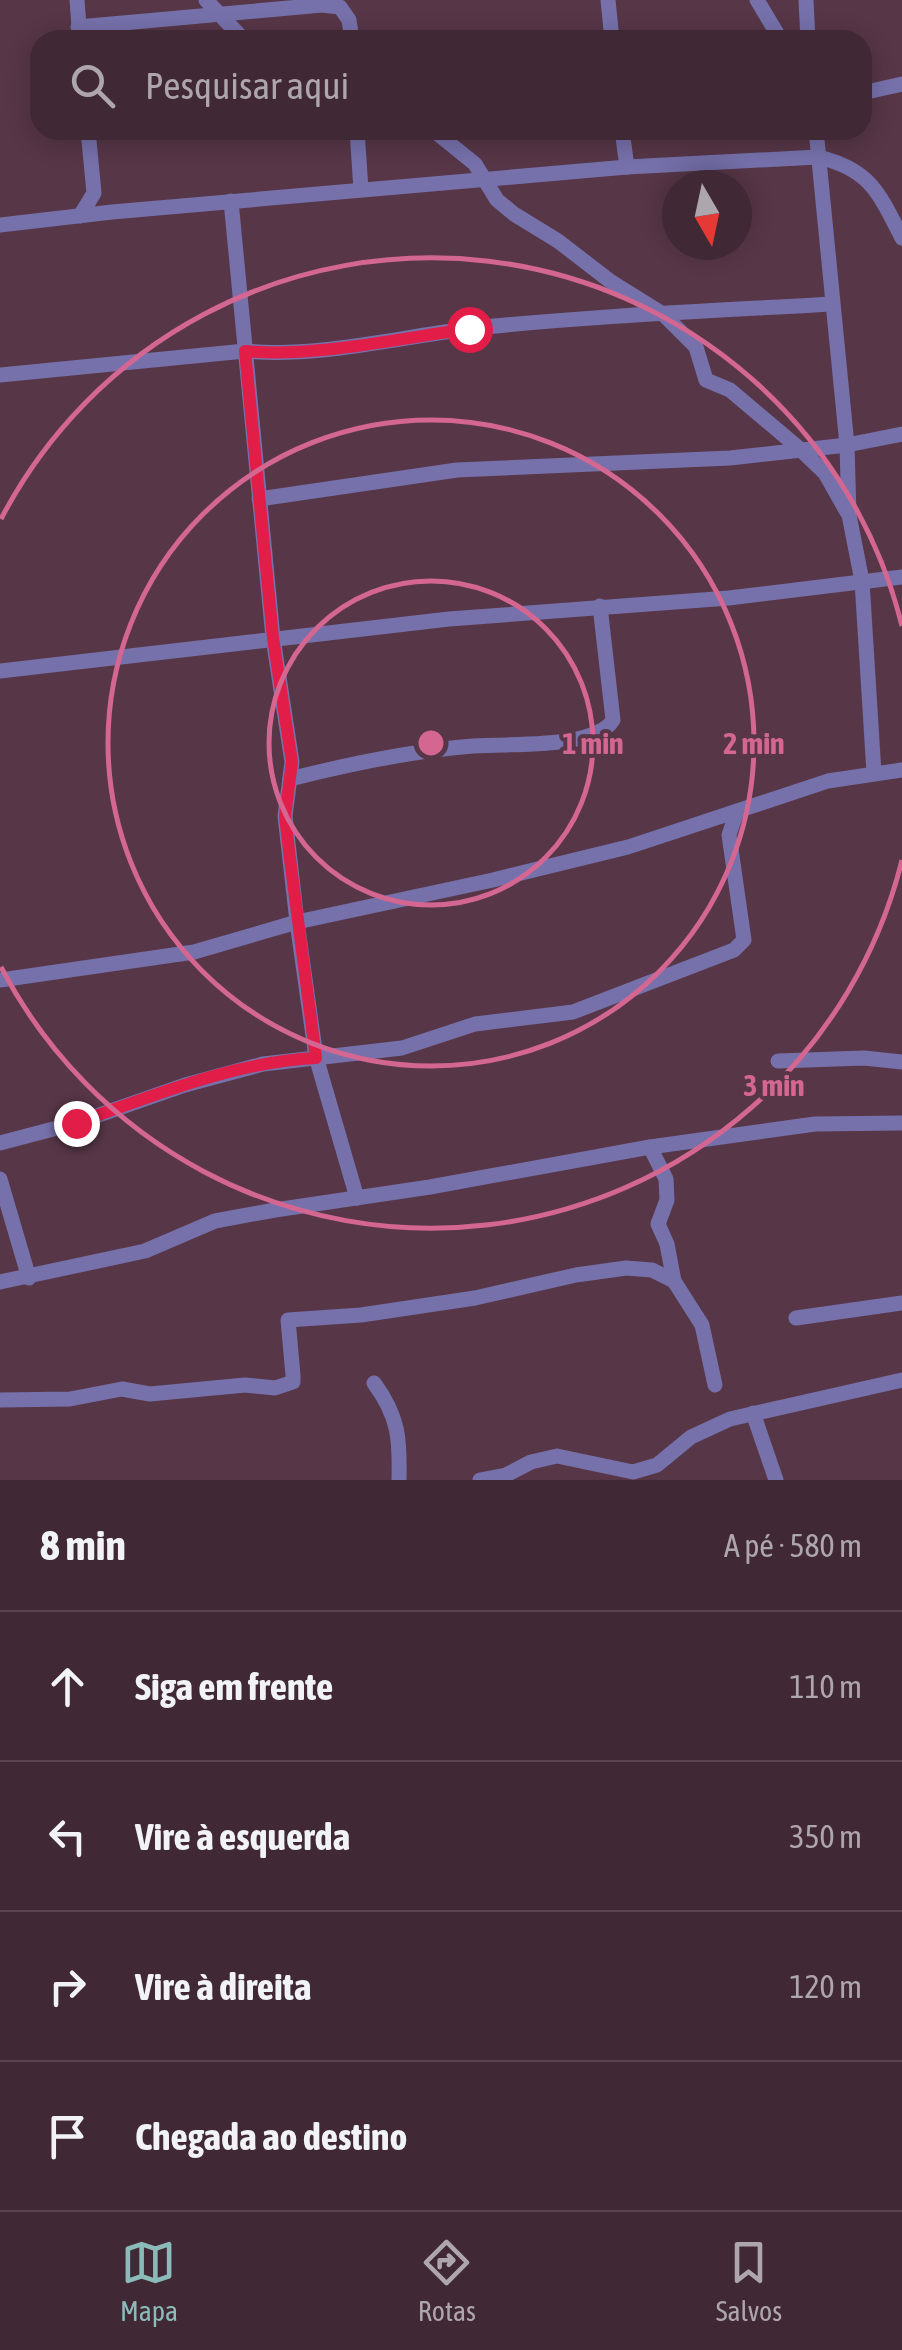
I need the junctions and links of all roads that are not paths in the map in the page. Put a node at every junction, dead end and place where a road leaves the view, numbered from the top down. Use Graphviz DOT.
graph roads {
  1 [pos="76,0"];
  2 [pos="206,0"];
  3 [pos="608,0"];
  4 [pos="757,0"];
  5 [pos="806,0"];
  6 [pos="218,14"];
  7 [pos="79,30"];
  8 [pos="101,30"];
  9 [pos="234,30"];
  10 [pos="350,30"];
  11 [pos="611,30"];
  12 [pos="775,30"];
  13 [pos="808,30"];
  14 [pos="902,84"];
  15 [pos="872,91"];
  16 [pos="89,140"];
  17 [pos="358,140"];
  18 [pos="445,140"];
  19 [pos="623,140"];
  20 [pos="817,140"];
  21 [pos="818,157"];
  22 [pos="626,167"];
  23 [pos="482,180"];
  24 [pos="360,190"];
  25 [pos="94,193"];
  26 [pos="230,201"];
  27 [pos="112,212"];
  28 [pos="80,216"];
  29 [pos="0,225"];
  30 [pos="902,238"];
  31 [pos="832,304"];
  32 [pos="663,314"];
  33 [pos="245,351"];
  34 [pos="0,376"];
  35 [pos="902,434"];
  36 [pos="847,445"];
  37 [pos="800,450"];
  38 [pos="259,499"];
  39 [pos="849,515"];
  40 [pos="902,577"];
  41 [pos="862,582"];
  42 [pos="600,606"];
  43 [pos="273,638"];
  44 [pos="0,671"];
  45 [pos="902,770"];
  46 [pos="874,773"];
  47 [pos="290,779"];
  48 [pos="736,811"];
  49 [pos="297,922"];
  50 [pos="0,980"];
  51 [pos="316,1058"];
  52 [pos="778,1062"];
  53 [pos="902,1062"];
  54 [pos="902,1123"];
  55 [pos="0,1143"];
  56 [pos="650,1147"];
  57 [pos="0,1179"];
  58 [pos="357,1198"];
  59 [pos="29,1278"];
  60 [pos="0,1282"];
  61 [pos="674,1282"];
  62 [pos="902,1303"];
  63 [pos="796,1318"];
  64 [pos="902,1380"];
  65 [pos="374,1383"];
  66 [pos="715,1385"];
  67 [pos="0,1400"];
  68 [pos="753,1413"];
  69 [pos="399,1480"];
  70 [pos="480,1480"];
  71 [pos="776,1480"];
  1 -- 7 [label="street"];
  2 -- 6 [label="street"];
  3 -- 11 [label="street"];
  4 -- 12 [label="street"];
  5 -- 13 [label="street"];
  6 -- 8 [label="street"];
  6 -- 9 [label="street"];
  6 -- 10 [label="street"];
  14 -- 15 [label="street"];
  16 -- 25 [label="street"];
  17 -- 24 [label="street"];
  18 -- 23 [label="street"];
  19 -- 22 [label="street"];
  20 -- 21 [label="street"];
  21 -- 22 [label="street"];
  21 -- 30 [label="street"];
  21 -- 31 [label="street"];
  22 -- 23 [label="street"];
  23 -- 24 [label="street"];
  23 -- 32 [label="street"];
  24 -- 26 [label="street"];
  25 -- 27 [label="street"];
  25 -- 28 [label="street"];
  26 -- 27 [label="street"];
  26 -- 33 [label="street"];
  27 -- 28 [label="street"];
  28 -- 29 [label="street"];
  31 -- 32 [label="street"];
  31 -- 36 [label="street"];
  32 -- 33 [label="street"];
  32 -- 37 [label="street"];
  33 -- 34 [label="street"];
  33 -- 38 [label="street"];
  35 -- 36 [label="street"];
  36 -- 37 [label="street"];
  36 -- 39 [label="street"];
  37 -- 38 [label="street"];
  37 -- 39 [label="street"];
  38 -- 43 [label="street"];
  39 -- 41 [label="street"];
  40 -- 41 [label="street"];
  41 -- 42 [label="street"];
  41 -- 46 [label="street"];
  42 -- 43 [label="street"];
  42 -- 47 [label="street"];
  43 -- 44 [label="street"];
  43 -- 47 [label="street"];
  45 -- 46 [label="street"];
  46 -- 48 [label="street"];
  47 -- 49 [label="street"];
  48 -- 49 [label="street"];
  48 -- 51 [label="street"];
  49 -- 50 [label="street"];
  49 -- 51 [label="street"];
  51 -- 55 [label="street"];
  51 -- 58 [label="street"];
  52 -- 53 [label="street"];
  54 -- 56 [label="street"];
  56 -- 58 [label="street"];
  56 -- 61 [label="street"];
  57 -- 59 [label="street"];
  58 -- 59 [label="street"];
  59 -- 60 [label="street"];
  61 -- 66 [label="street"];
  61 -- 67 [label="street"];
  62 -- 63 [label="street"];
  64 -- 68 [label="street"];
  65 -- 69 [label="street"];
  68 -- 70 [label="street"];
  68 -- 71 [label="street"];
}
